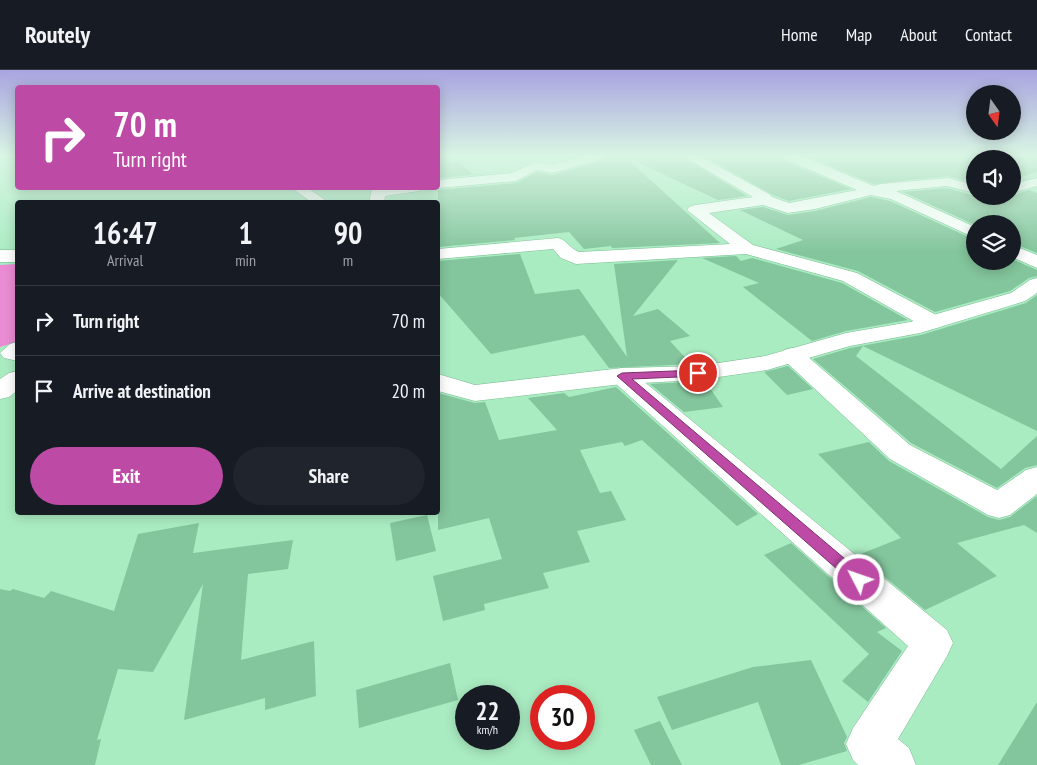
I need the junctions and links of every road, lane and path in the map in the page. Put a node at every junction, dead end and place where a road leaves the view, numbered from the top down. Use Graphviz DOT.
graph roads {
  1 [pos="748,188"];
  2 [pos="865,188"];
  3 [pos="884,188"];
  4 [pos="302,190"];
  5 [pos="399,190"];
  6 [pos="869,190"];
  7 [pos="317,200"];
  8 [pos="377,200"];
  9 [pos="764,200"];
  10 [pos="966,229"];
  11 [pos="747,249"];
  12 [pos="440,254"];
  13 [pos="1021,254"];
  14 [pos="0,256"];
  15 [pos="15,256"];
  16 [pos="1037,262"];
  17 [pos="1037,284"];
  18 [pos="932,322"];
  19 [pos="792,355"];
  20 [pos="622,376"];
  21 [pos="15,380"];
  22 [pos="440,383"];
  23 [pos="0,391"];
  24 [pos="1037,478"];
  25 [pos="892,765"];
  1 -- 9 [label="street"];
  2 -- 6 [label="street"];
  3 -- 6 [label="street"];
  4 -- 7 [label="street"];
  5 -- 8 [label="street"];
  6 -- 9 [label="street"];
  6 -- 10 [label="street"];
  9 -- 11 [label="street"];
  11 -- 12 [label="street"];
  11 -- 18 [label="street"];
  13 -- 16 [label="street"];
  14 -- 15 [label="street"];
  17 -- 18 [label="street"];
  18 -- 19 [label="street"];
  19 -- 20 [label="street"];
  19 -- 24 [label="street"];
  20 -- 22 [label="street"];
  20 -- 25 [label="street"];
  21 -- 23 [label="street"];
}
